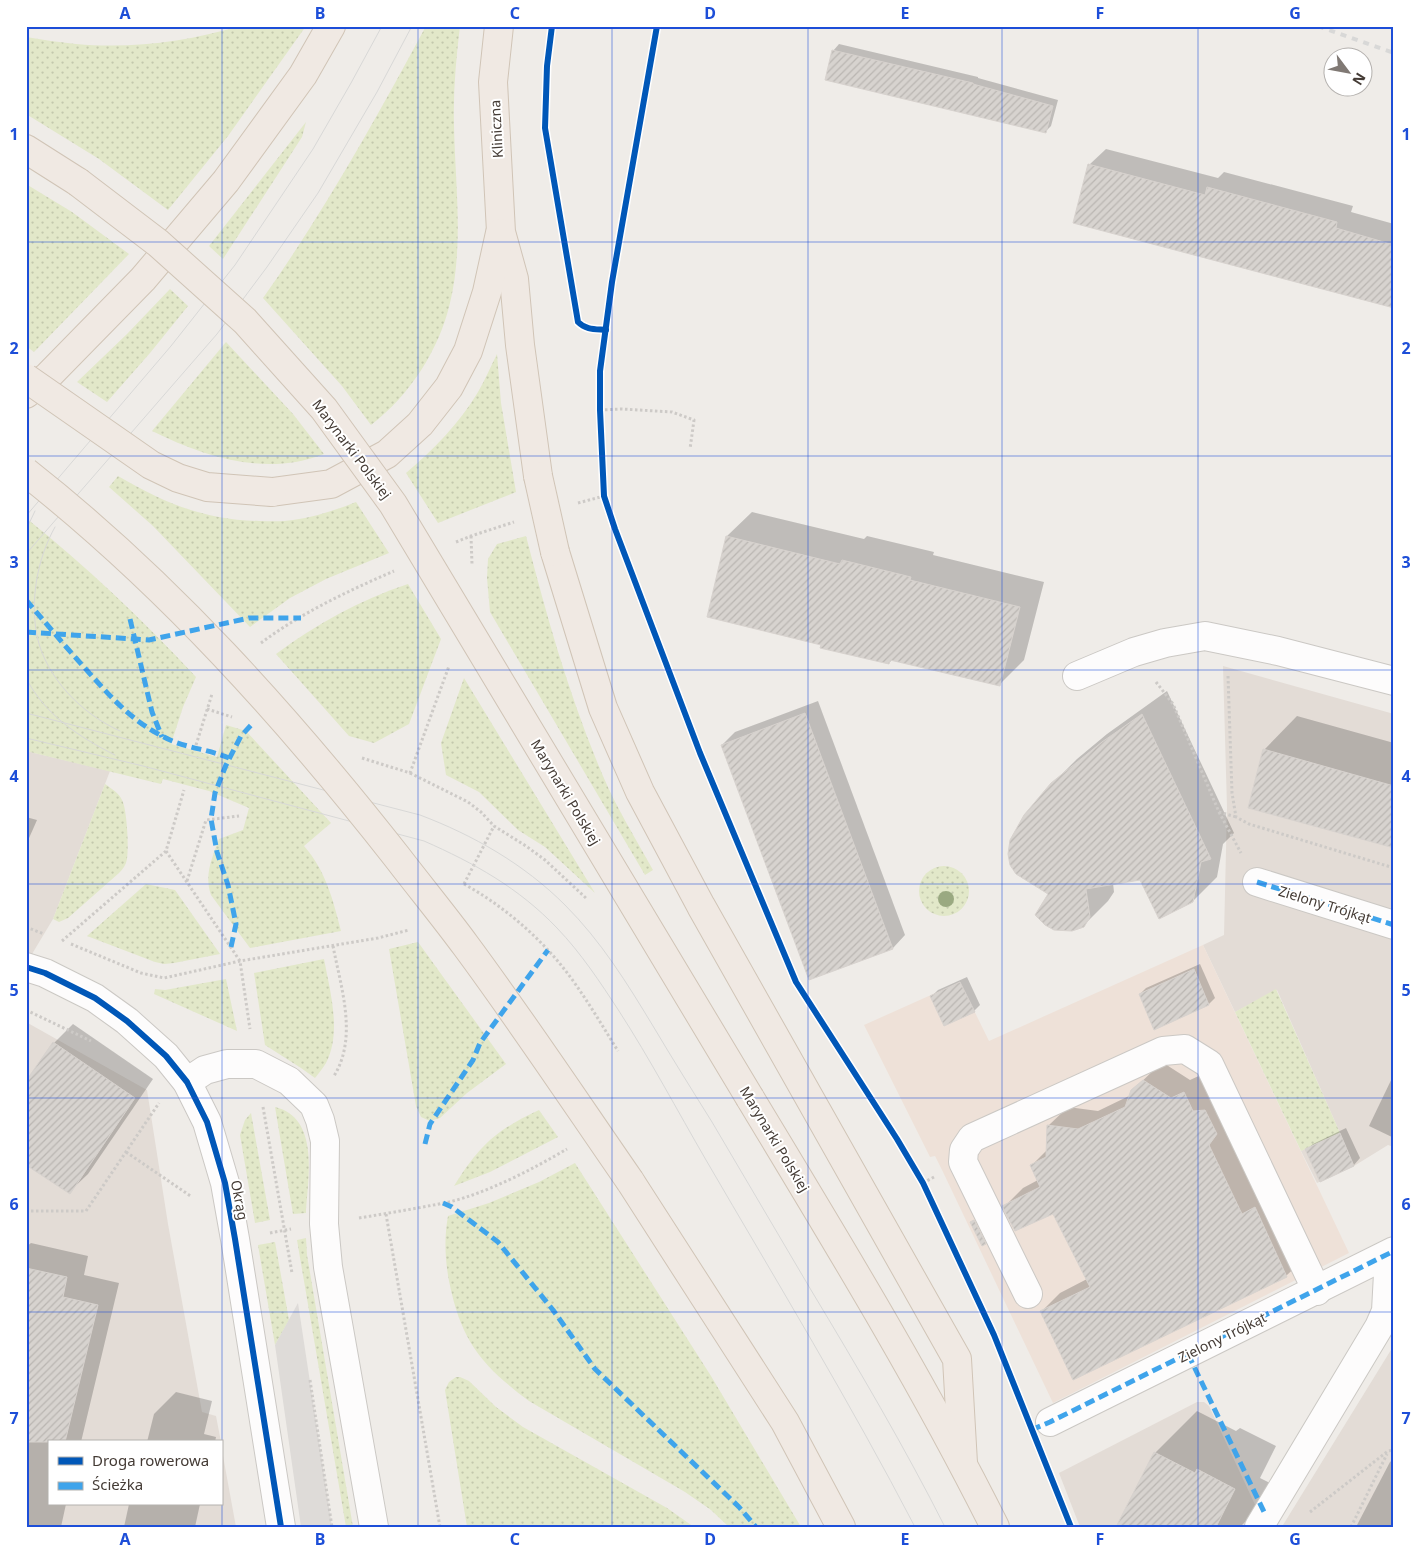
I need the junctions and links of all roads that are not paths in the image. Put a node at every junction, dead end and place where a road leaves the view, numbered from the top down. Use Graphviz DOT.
graph roads {
  1 [pos="331,26"];
  2 [pos="499,26"];
  3 [pos="26,149"];
  4 [pos="501,232"];
  5 [pos="26,378"];
  6 [pos="26,394"];
  7 [pos="26,472"];
  8 [pos="1077,676"];
  9 [pos="1394,681"];
  10 [pos="1257,882"];
  11 [pos="1394,925"];
  12 [pos="26,967"];
  13 [pos="187,1082"];
  14 [pos="1391,1253"];
  15 [pos="1317,1291"];
  16 [pos="1028,1294"];
  17 [pos="1050,1422"];
  18 [pos="963,1463"];
  19 [pos="281,1527"];
  20 [pos="374,1527"];
  21 [pos="841,1527"];
  22 [pos="994,1527"];
  23 [pos="1259,1527"];
  1 -- 6 [label="main road"];
  2 -- 4 [label="main road, Kliniczna"];
  3 -- 18 [label="main road, Marynarki Polskiej, bridge"];
  4 -- 5 [label="main road, bridge"];
  4 -- 18 [label="main road, bridge"];
  7 -- 21 [label="main road, bridge"];
  8 -- 9 [label="street"];
  10 -- 11 [label="street, Zielony Trójkąt"];
  12 -- 13 [label="street, Okrąg"];
  13 -- 19 [label="street, Okrąg"];
  13 -- 20 [label="street"];
  14 -- 15 [label="street, Zielony Trójkąt"];
  14 -- 23 [label="street"];
  15 -- 16 [label="street"];
  15 -- 17 [label="street, Zielony Trójkąt"];
  18 -- 22 [label="main road, Marynarki Polskiej"];
}
